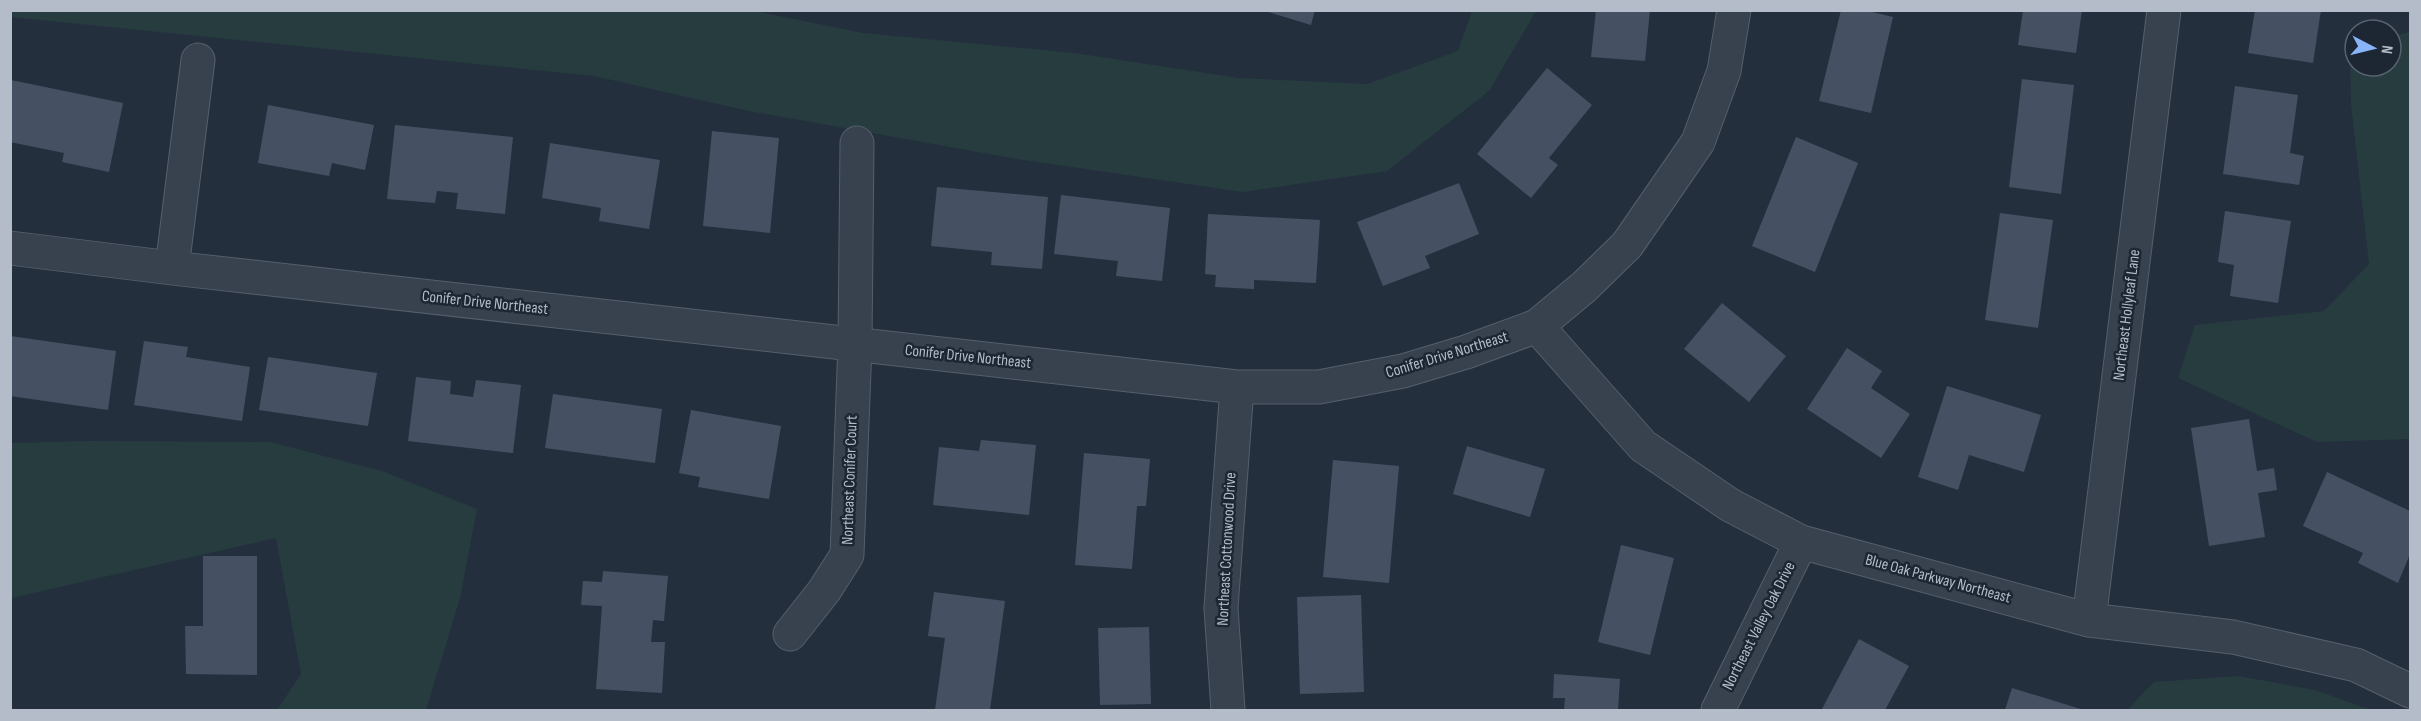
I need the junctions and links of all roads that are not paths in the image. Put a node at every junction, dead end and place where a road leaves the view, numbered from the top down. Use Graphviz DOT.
graph roads {
  1 [pos="1734,10"];
  2 [pos="2164,10"];
  3 [pos="198,60"];
  4 [pos="857,143"];
  5 [pos="10,248"];
  6 [pos="172,268"];
  7 [pos="1537,326"];
  8 [pos="855,344"];
  9 [pos="1237,387"];
  10 [pos="1801,542"];
  11 [pos="2089,620"];
  12 [pos="790,634"];
  13 [pos="2410,691"];
  14 [pos="1228,711"];
  15 [pos="1718,711"];
  1 -- 7 [label="street, Conifer Drive Northeast"];
  2 -- 11 [label="street, Northeast Hollyleaf Lane"];
  3 -- 6 [label="street"];
  4 -- 8 [label="street, Northeast Conifer Court"];
  5 -- 6 [label="street, Conifer Drive Northeast"];
  6 -- 8 [label="street, Conifer Drive Northeast"];
  7 -- 9 [label="street, Conifer Drive Northeast"];
  7 -- 10 [label="street, Blue Oak Parkway Northeast"];
  8 -- 9 [label="street, Conifer Drive Northeast"];
  8 -- 12 [label="street, Northeast Conifer Court"];
  9 -- 14 [label="street, Northeast Cottonwood Drive"];
  10 -- 11 [label="street, Blue Oak Parkway Northeast"];
  10 -- 15 [label="street, Northeast Valley Oak Drive"];
  11 -- 13 [label="street, Blue Oak Parkway Northeast"];
}
